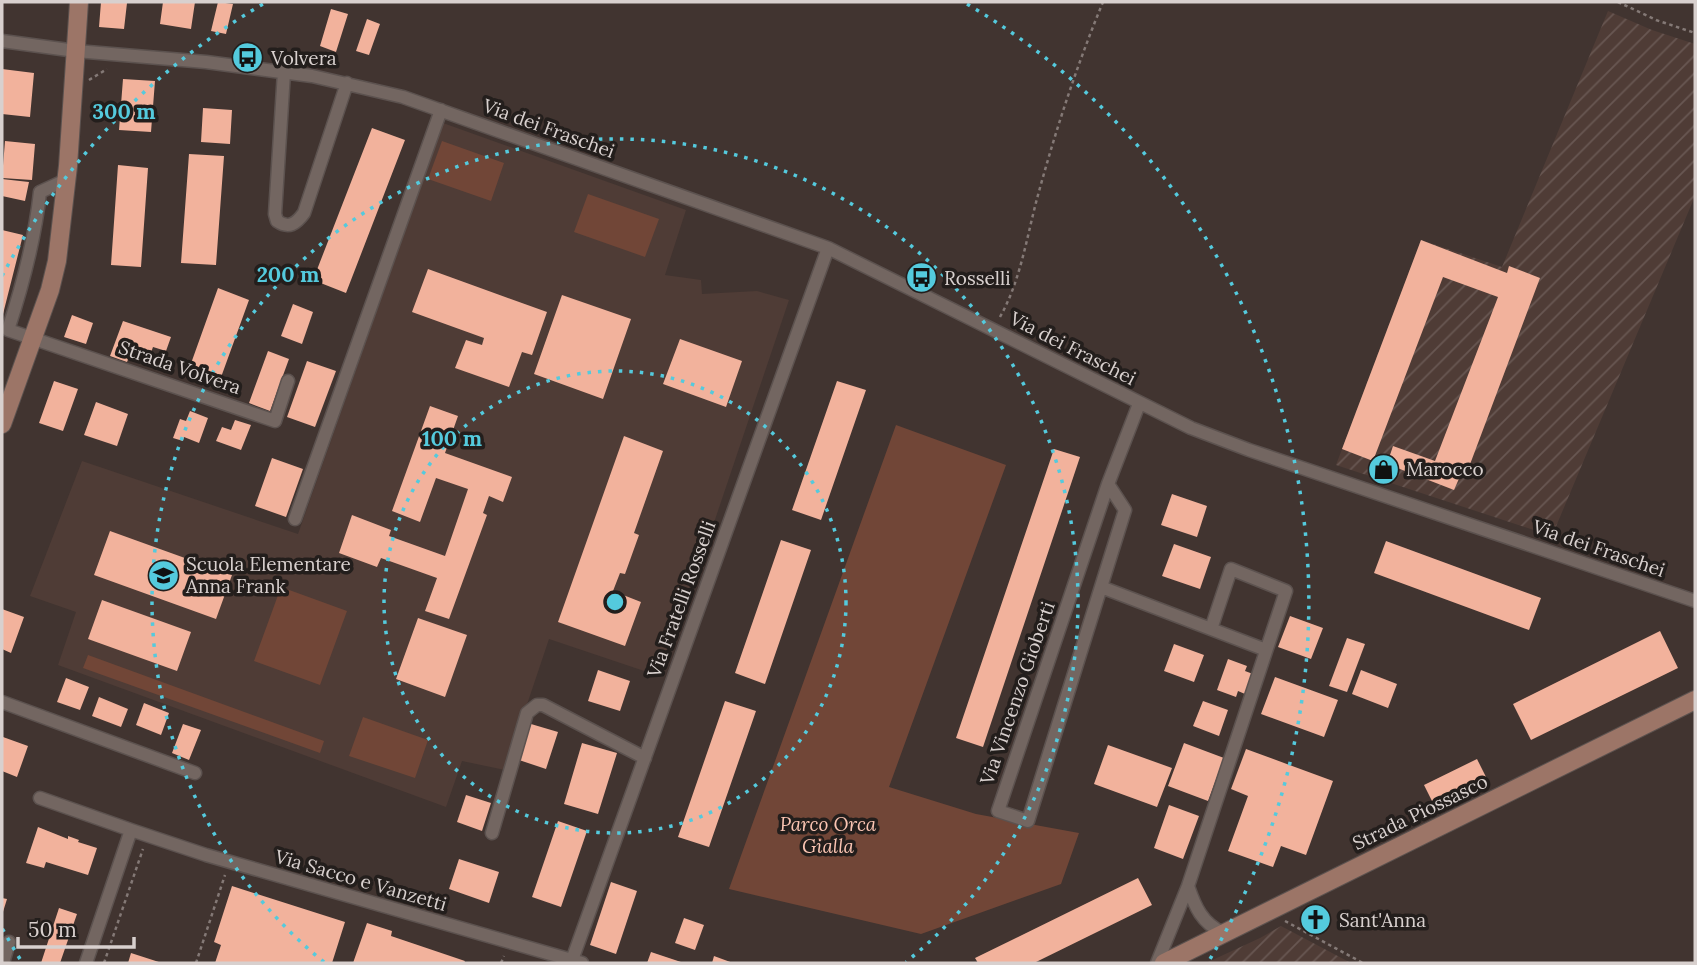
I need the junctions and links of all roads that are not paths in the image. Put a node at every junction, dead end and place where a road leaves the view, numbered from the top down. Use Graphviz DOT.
graph roads {
  1 [pos="79,2"];
  2 [pos="2,41"];
  3 [pos="76,51"];
  4 [pos="284,72"];
  5 [pos="347,83"];
  6 [pos="440,110"];
  7 [pos="66,180"];
  8 [pos="828,248"];
  9 [pos="33,339"];
  10 [pos="288,381"];
  11 [pos="1139,404"];
  12 [pos="2,424"];
  13 [pos="1108,484"];
  14 [pos="295,519"];
  15 [pos="1101,587"];
  16 [pos="1695,601"];
  17 [pos="1211,629"];
  18 [pos="1266,650"];
  19 [pos="1695,700"];
  20 [pos="2,702"];
  21 [pos="645,758"];
  22 [pos="195,773"];
  23 [pos="40,798"];
  24 [pos="131,830"];
  25 [pos="492,833"];
  26 [pos="1188,886"];
  27 [pos="1223,933"];
  28 [pos="9,942"];
  29 [pos="575,962"];
  30 [pos="3,963"];
  31 [pos="86,963"];
  32 [pos="1157,963"];
  33 [pos="1164,963"];
  1 -- 3 [label="street"];
  2 -- 3 [label="street, Via dei Fraschei"];
  3 -- 4 [label="street, Via dei Fraschei"];
  3 -- 7 [label="street"];
  4 -- 5 [label="street, Via dei Fraschei"];
  4 -- 5 [label="street"];
  5 -- 6 [label="street, Via dei Fraschei"];
  6 -- 8 [label="street, Via dei Fraschei"];
  6 -- 14 [label="street"];
  7 -- 9 [label="street"];
  7 -- 9 [label="street, Strada Volvera"];
  8 -- 11 [label="street, Via dei Fraschei"];
  8 -- 21 [label="street, Via Fratelli Rosselli"];
  9 -- 10 [label="street, Strada Volvera"];
  9 -- 12 [label="street"];
  11 -- 13 [label="street, Via Vincenzo Gioberti"];
  11 -- 16 [label="street, Via dei Fraschei"];
  13 -- 15 [label="street, Via Vincenzo Gioberti"];
  13 -- 15 [label="street, Via Vincenzo Gioberti"];
  15 -- 17 [label="street"];
  17 -- 18 [label="street"];
  17 -- 18 [label="street"];
  18 -- 26 [label="street"];
  19 -- 27 [label="street, Strada Piossasco"];
  20 -- 22 [label="street"];
  21 -- 25 [label="street"];
  21 -- 29 [label="street, Via Fratelli Rosselli"];
  23 -- 24 [label="street, Via Sacco e Vanzetti"];
  24 -- 29 [label="street, Via Sacco e Vanzetti"];
  24 -- 31 [label="street"];
  26 -- 27 [label="street"];
  26 -- 32 [label="street"];
  27 -- 33 [label="street, Strada Piossasco"];
  28 -- 30 [label="street"];
}
